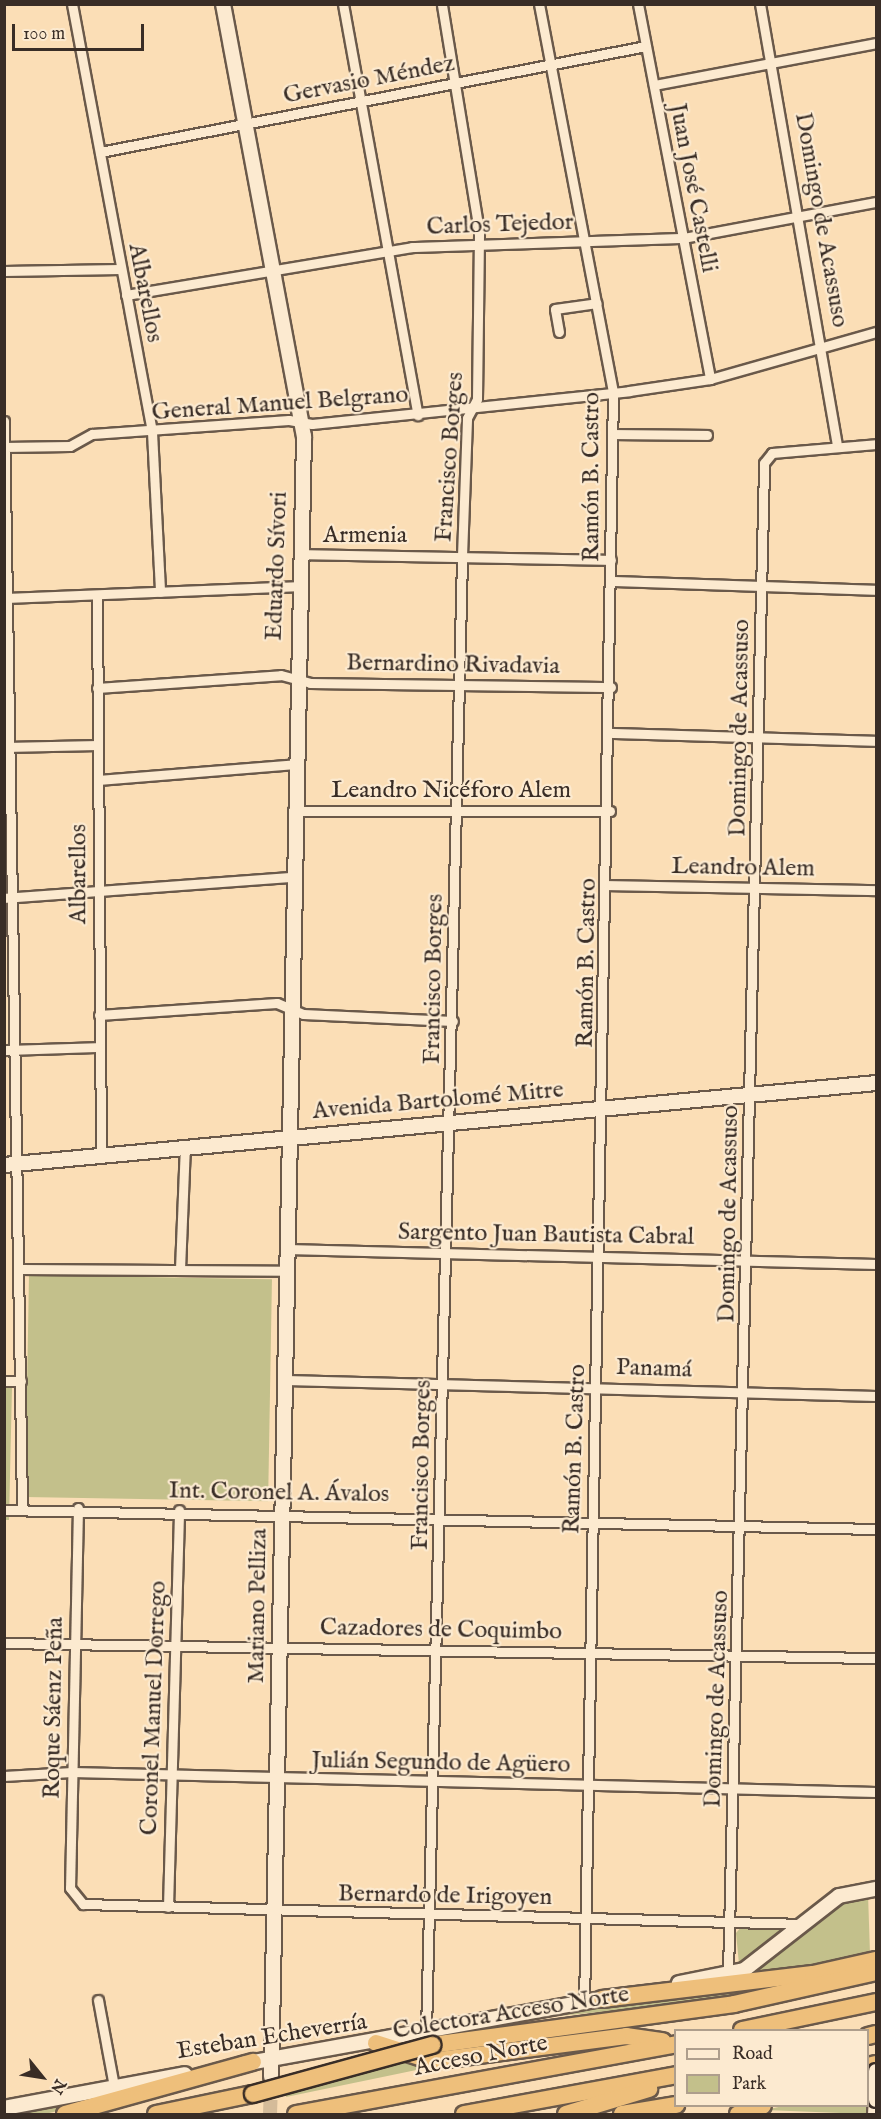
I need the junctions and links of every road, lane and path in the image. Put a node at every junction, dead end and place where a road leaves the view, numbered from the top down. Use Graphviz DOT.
graph roads {
  1 [pos="72,4"];
  2 [pos="223,4"];
  3 [pos="343,4"];
  4 [pos="442,4"];
  5 [pos="539,4"];
  6 [pos="638,4"];
  7 [pos="760,4"];
  8 [pos="876,43"];
  9 [pos="646,46"];
  10 [pos="772,63"];
  11 [pos="553,66"];
  12 [pos="455,83"];
  13 [pos="654,85"];
  14 [pos="361,102"];
  15 [pos="244,124"];
  16 [pos="100,152"];
  17 [pos="876,202"];
  18 [pos="801,216"];
  19 [pos="683,238"];
  20 [pos="586,242"];
  21 [pos="479,244"];
  22 [pos="387,250"];
  23 [pos="120,269"];
  24 [pos="272,270"];
  25 [pos="4,271"];
  26 [pos="126,295"];
  27 [pos="597,303"];
  28 [pos="559,332"];
  29 [pos="876,332"];
  30 [pos="824,348"];
  31 [pos="710,379"];
  32 [pos="613,393"];
  33 [pos="471,409"];
  34 [pos="418,415"];
  35 [pos="4,421"];
  36 [pos="303,422"];
  37 [pos="152,432"];
  38 [pos="614,434"];
  39 [pos="707,435"];
  40 [pos="837,444"];
  41 [pos="876,444"];
  42 [pos="5,447"];
  43 [pos="299,554"];
  44 [pos="462,556"];
  45 [pos="611,560"];
  46 [pos="611,581"];
  47 [pos="298,586"];
  48 [pos="762,588"];
  49 [pos="876,590"];
  50 [pos="160,592"];
  51 [pos="98,595"];
  52 [pos="7,598"];
  53 [pos="297,677"];
  54 [pos="459,683"];
  55 [pos="611,687"];
  56 [pos="97,688"];
  57 [pos="610,733"];
  58 [pos="760,739"];
  59 [pos="876,741"];
  60 [pos="98,745"];
  61 [pos="7,747"];
  62 [pos="295,764"];
  63 [pos="98,780"];
  64 [pos="293,811"];
  65 [pos="610,811"];
  66 [pos="457,812"];
  67 [pos="292,877"];
  68 [pos="608,885"];
  69 [pos="757,888"];
  70 [pos="876,890"];
  71 [pos="98,892"];
  72 [pos="8,897"];
  73 [pos="290,1008"];
  74 [pos="99,1015"];
  75 [pos="453,1021"];
  76 [pos="99,1047"];
  77 [pos="4,1050"];
  78 [pos="15,1050"];
  79 [pos="876,1083"];
  80 [pos="752,1094"];
  81 [pos="604,1109"];
  82 [pos="450,1124"];
  83 [pos="287,1137"];
  84 [pos="185,1146"];
  85 [pos="101,1154"];
  86 [pos="19,1163"];
  87 [pos="4,1166"];
  88 [pos="287,1249"];
  89 [pos="447,1252"];
  90 [pos="600,1257"];
  91 [pos="748,1259"];
  92 [pos="876,1264"];
  93 [pos="21,1269"];
  94 [pos="180,1269"];
  95 [pos="286,1271"];
  96 [pos="286,1380"];
  97 [pos="4,1381"];
  98 [pos="21,1381"];
  99 [pos="443,1385"];
  100 [pos="596,1387"];
  101 [pos="745,1391"];
  102 [pos="876,1396"];
  103 [pos="78,1508"];
  104 [pos="22,1509"];
  105 [pos="4,1510"];
  106 [pos="179,1510"];
  107 [pos="283,1514"];
  108 [pos="440,1516"];
  109 [pos="592,1520"];
  110 [pos="741,1525"];
  111 [pos="876,1529"];
  112 [pos="75,1640"];
  113 [pos="4,1643"];
  114 [pos="175,1645"];
  115 [pos="280,1646"];
  116 [pos="437,1650"];
  117 [pos="591,1653"];
  118 [pos="738,1656"];
  119 [pos="876,1658"];
  120 [pos="72,1772"];
  121 [pos="172,1775"];
  122 [pos="4,1776"];
  123 [pos="277,1778"];
  124 [pos="434,1782"];
  125 [pos="586,1786"];
  126 [pos="734,1789"];
  127 [pos="876,1792"];
  128 [pos="876,1889"];
  129 [pos="83,1904"];
  130 [pos="168,1907"];
  131 [pos="276,1912"];
  132 [pos="431,1915"];
  133 [pos="584,1918"];
  134 [pos="730,1921"];
  135 [pos="805,1924"];
  136 [pos="876,1960"];
  137 [pos="876,1972"];
  138 [pos="728,1973"];
  139 [pos="602,1999"];
  140 [pos="98,2000"];
  141 [pos="584,2001"];
  142 [pos="876,2002"];
  143 [pos="751,2029"];
  144 [pos="429,2039"];
  145 [pos="376,2043"];
  146 [pos="674,2043"];
  147 [pos="674,2043"];
  148 [pos="271,2060"];
  149 [pos="253,2062"];
  150 [pos="876,2072"];
  151 [pos="674,2075"];
  152 [pos="271,2077"];
  153 [pos="674,2081"];
  154 [pos="114,2086"];
  155 [pos="876,2100"];
  156 [pos="674,2105"];
  157 [pos="760,2107"];
  158 [pos="4,2108"];
  159 [pos="65,2115"];
  160 [pos="156,2115"];
  161 [pos="296,2115"];
  162 [pos="464,2115"];
  163 [pos="566,2115"];
  164 [pos="622,2115"];
  165 [pos="738,2115"];
  166 [pos="875,2115"];
  1 -- 16 [label="street, Albarellos"];
  2 -- 15 [label="street, Eduardo Sívori"];
  3 -- 14 [label="street"];
  4 -- 12 [label="street, Francisco Borges"];
  5 -- 11 [label="street, Ramón B. Castro"];
  6 -- 9 [label="street, Juan José Castelli"];
  7 -- 10 [label="street, Domingo de Acassuso"];
  8 -- 10 [label="street"];
  9 -- 11 [label="street, Gervasio Méndez"];
  9 -- 13 [label="street, Juan José Castelli"];
  10 -- 13 [label="street"];
  10 -- 18 [label="street, Domingo de Acassuso"];
  11 -- 12 [label="street, Gervasio Méndez"];
  11 -- 20 [label="street, Ramón B. Castro"];
  12 -- 14 [label="street, Gervasio Méndez"];
  12 -- 21 [label="street, Francisco Borges"];
  13 -- 19 [label="street, Juan José Castelli"];
  14 -- 15 [label="street, Gervasio Méndez"];
  14 -- 22 [label="street"];
  15 -- 16 [label="street, Gervasio Méndez"];
  15 -- 24 [label="street, Eduardo Sívori"];
  16 -- 23 [label="street, Albarellos"];
  17 -- 18 [label="street, Carlos Tejedor"];
  18 -- 19 [label="street, Carlos Tejedor"];
  18 -- 30 [label="street, Domingo de Acassuso"];
  19 -- 20 [label="street, Carlos Tejedor"];
  19 -- 31 [label="street, Juan José Castelli"];
  20 -- 21 [label="street, Carlos Tejedor"];
  20 -- 27 [label="street, Ramón B. Castro"];
  21 -- 22 [label="street, Carlos Tejedor"];
  21 -- 33 [label="street, Francisco Borges"];
  22 -- 24 [label="street, Carlos Tejedor"];
  22 -- 34 [label="street"];
  23 -- 25 [label="street"];
  23 -- 26 [label="street, Albarellos"];
  24 -- 26 [label="street, Carlos Tejedor"];
  24 -- 36 [label="street, Eduardo Sívori"];
  26 -- 37 [label="street, Albarellos"];
  27 -- 28 [label="street"];
  27 -- 32 [label="street, Ramón B. Castro"];
  29 -- 30 [label="street, General Manuel Belgrano"];
  30 -- 31 [label="street, General Manuel Belgrano"];
  30 -- 40 [label="street, Domingo de Acassuso"];
  31 -- 32 [label="street, General Manuel Belgrano"];
  32 -- 33 [label="street, General Manuel Belgrano"];
  32 -- 38 [label="street, Ramón B. Castro"];
  33 -- 34 [label="street, General Manuel Belgrano"];
  33 -- 44 [label="street, Francisco Borges"];
  34 -- 36 [label="street, General Manuel Belgrano"];
  35 -- 42 [label="street"];
  36 -- 37 [label="street, General Manuel Belgrano"];
  36 -- 43 [label="street, Eduardo Sívori"];
  37 -- 42 [label="street, General Manuel Belgrano"];
  37 -- 50 [label="street, Albarellos"];
  38 -- 39 [label="street"];
  38 -- 45 [label="street, Ramón B. Castro"];
  40 -- 41 [label="street"];
  40 -- 48 [label="street, Domingo de Acassuso"];
  42 -- 52 [label="street"];
  43 -- 44 [label="street, Armenia"];
  43 -- 47 [label="street, Eduardo Sívori"];
  44 -- 45 [label="street, Armenia"];
  44 -- 54 [label="street, Francisco Borges"];
  45 -- 46 [label="street, Ramón B. Castro"];
  46 -- 48 [label="street"];
  46 -- 55 [label="street, Ramón B. Castro"];
  47 -- 50 [label="street"];
  47 -- 53 [label="street, Eduardo Sívori"];
  48 -- 49 [label="street"];
  48 -- 58 [label="street, Domingo de Acassuso"];
  50 -- 51 [label="street"];
  51 -- 52 [label="street"];
  51 -- 56 [label="street, Albarellos"];
  52 -- 61 [label="street"];
  53 -- 54 [label="street, Bernardino Rivadavia"];
  53 -- 56 [label="street, Bernardino Rivadavia"];
  53 -- 62 [label="street, Eduardo Sívori"];
  54 -- 55 [label="street, Bernardino Rivadavia"];
  54 -- 66 [label="street, Francisco Borges"];
  55 -- 57 [label="street, Ramón B. Castro"];
  56 -- 60 [label="street, Albarellos"];
  57 -- 58 [label="street"];
  57 -- 65 [label="street, Ramón B. Castro"];
  58 -- 59 [label="street"];
  58 -- 69 [label="street, Domingo de Acassuso"];
  60 -- 61 [label="street"];
  60 -- 63 [label="street, Albarellos"];
  61 -- 72 [label="street"];
  62 -- 63 [label="street"];
  62 -- 64 [label="street, Eduardo Sívori"];
  63 -- 71 [label="street, Albarellos"];
  64 -- 66 [label="street, Leandro Nicéforo Alem"];
  64 -- 67 [label="street, Eduardo Sívori"];
  65 -- 66 [label="street, Leandro Nicéforo Alem"];
  65 -- 68 [label="street, Ramón B. Castro"];
  66 -- 75 [label="street, Francisco Borges"];
  67 -- 71 [label="street"];
  67 -- 73 [label="street, Eduardo Sívori"];
  68 -- 69 [label="street, Leandro Alem"];
  68 -- 81 [label="street, Ramón B. Castro"];
  69 -- 70 [label="street, Leandro Alem"];
  69 -- 80 [label="street, Domingo de Acassuso"];
  71 -- 72 [label="street"];
  71 -- 74 [label="street, Albarellos"];
  72 -- 78 [label="street"];
  73 -- 74 [label="street"];
  73 -- 75 [label="street"];
  73 -- 83 [label="street, Eduardo Sívori"];
  74 -- 76 [label="street, Albarellos"];
  75 -- 82 [label="street, Francisco Borges"];
  76 -- 78 [label="street"];
  76 -- 85 [label="street, Albarellos"];
  77 -- 78 [label="street"];
  78 -- 86 [label="street"];
  79 -- 80 [label="street, Avenida Bartolomé Mitre"];
  80 -- 81 [label="street, Avenida Bartolomé Mitre"];
  80 -- 91 [label="street, Domingo de Acassuso"];
  81 -- 82 [label="street, Avenida Bartolomé Mitre"];
  81 -- 90 [label="street, Ramón B. Castro"];
  82 -- 83 [label="street, Avenida Bartolomé Mitre"];
  82 -- 89 [label="street, Francisco Borges"];
  83 -- 84 [label="street, Avenida Bartolomé Mitre"];
  83 -- 88 [label="street, Mariano Pelliza"];
  84 -- 85 [label="street, Avenida Bartolomé Mitre"];
  84 -- 94 [label="street"];
  85 -- 86 [label="street, Avenida Bartolomé Mitre"];
  86 -- 87 [label="street, Avenida Bartolomé Mitre"];
  86 -- 93 [label="street"];
  88 -- 89 [label="street, Sargento Juan Bautista Cabral"];
  88 -- 95 [label="street, Mariano Pelliza"];
  89 -- 90 [label="street, Sargento Juan Bautista Cabral"];
  89 -- 99 [label="street, Francisco Borges"];
  90 -- 91 [label="street, Sargento Juan Bautista Cabral"];
  90 -- 100 [label="street, Ramón B. Castro"];
  91 -- 92 [label="street, Sargento Juan Bautista Cabral"];
  91 -- 101 [label="street, Domingo de Acassuso"];
  93 -- 94 [label="street"];
  93 -- 98 [label="street"];
  94 -- 95 [label="street"];
  95 -- 96 [label="street, Mariano Pelliza"];
  96 -- 99 [label="street, Panamá"];
  96 -- 107 [label="street, Mariano Pelliza"];
  97 -- 98 [label="street"];
  98 -- 104 [label="street"];
  99 -- 100 [label="street, Panamá"];
  99 -- 108 [label="street, Francisco Borges"];
  100 -- 101 [label="street, Panamá"];
  100 -- 109 [label="street, Ramón B. Castro"];
  101 -- 102 [label="street, Panamá"];
  101 -- 110 [label="street, Domingo de Acassuso"];
  103 -- 104 [label="street, Int. Coronel A. Ávalos"];
  103 -- 106 [label="street, Int. Coronel A. Ávalos"];
  103 -- 112 [label="street, Roque Sáenz Peña"];
  104 -- 105 [label="street, Int. Coronel A. Ávalos"];
  106 -- 107 [label="street, Int. Coronel A. Ávalos"];
  106 -- 114 [label="street, Coronel Manuel Dorrego"];
  107 -- 108 [label="street, Int. Coronel A. Ávalos"];
  107 -- 115 [label="street, Mariano Pelliza"];
  108 -- 109 [label="street, Int. Coronel A. Ávalos"];
  108 -- 116 [label="street, Francisco Borges"];
  109 -- 110 [label="street, Int. Coronel A. Ávalos"];
  109 -- 117 [label="street, Ramón B. Castro"];
  110 -- 111 [label="street, Int. Coronel A. Ávalos"];
  110 -- 118 [label="street, Domingo de Acassuso"];
  112 -- 113 [label="street, Cazadores de Coquimbo"];
  112 -- 114 [label="street, Cazadores de Coquimbo"];
  112 -- 120 [label="street, Roque Sáenz Peña"];
  114 -- 115 [label="street, Cazadores de Coquimbo"];
  114 -- 121 [label="street, Coronel Manuel Dorrego"];
  115 -- 116 [label="street, Cazadores de Coquimbo"];
  115 -- 123 [label="street, Mariano Pelliza"];
  116 -- 117 [label="street, Cazadores de Coquimbo"];
  116 -- 124 [label="street, Francisco Borges"];
  117 -- 118 [label="street, Cazadores de Coquimbo"];
  117 -- 125 [label="street, Ramón B. Castro"];
  118 -- 119 [label="street, Cazadores de Coquimbo"];
  118 -- 126 [label="street, Domingo de Acassuso"];
  120 -- 121 [label="street, Julián Segundo de Agüero"];
  120 -- 122 [label="street, Julián Segundo de Agüero"];
  120 -- 129 [label="street, Roque Sáenz Peña"];
  121 -- 123 [label="street, Julián Segundo de Agüero"];
  121 -- 130 [label="street, Coronel Manuel Dorrego"];
  123 -- 124 [label="street, Julián Segundo de Agüero"];
  123 -- 131 [label="street, Mariano Pelliza"];
  124 -- 125 [label="street, Julián Segundo de Agüero"];
  124 -- 132 [label="street, Francisco Borges"];
  125 -- 126 [label="street, Julián Segundo de Agüero"];
  125 -- 133 [label="street, Ramón B. Castro"];
  126 -- 127 [label="street, Julián Segundo de Agüero"];
  126 -- 134 [label="street, Domingo de Acassuso"];
  128 -- 135 [label="street, Esteban Echeverría"];
  129 -- 130 [label="street, Bernardo de Irigoyen"];
  130 -- 131 [label="street, Bernardo de Irigoyen"];
  131 -- 132 [label="street, Bernardo de Irigoyen"];
  131 -- 148 [label="street, Mariano Pelliza"];
  132 -- 133 [label="street, Bernardo de Irigoyen"];
  132 -- 144 [label="street, Francisco Borges"];
  133 -- 134 [label="street, Bernardo de Irigoyen"];
  133 -- 141 [label="street, Ramón B. Castro"];
  134 -- 135 [label="street, Bernardo de Irigoyen"];
  134 -- 138 [label="street, Domingo de Acassuso"];
  135 -- 138 [label="street, Esteban Echeverría"];
  136 -- 139 [label="highway"];
  137 -- 144 [label="highway, Colectora Acceso Norte"];
  138 -- 139 [label="street, Esteban Echeverría"];
  139 -- 141 [label="street, Esteban Echeverría"];
  140 -- 154 [label="street"];
  141 -- 144 [label="street, Esteban Echeverría"];
  142 -- 143 [label="highway"];
  144 -- 145 [label="street, Esteban Echeverría"];
  144 -- 160 [label="highway, Colectora Acceso Norte, bridge"];
  145 -- 146 [label="highway"];
  145 -- 148 [label="street, Esteban Echeverría"];
  147 -- 161 [label="highway, Acceso Norte"];
  148 -- 149 [label="street, Esteban Echeverría"];
  148 -- 152 [label="street, Mariano Pelliza"];
  149 -- 154 [label="street, Esteban Echeverría"];
  149 -- 159 [label="highway"];
  150 -- 155 [label="street, bridge"];
  151 -- 162 [label="highway"];
  153 -- 163 [label="highway"];
  154 -- 158 [label="street, Esteban Echeverría"];
  155 -- 166 [label="street"];
  156 -- 164 [label="highway"];
  157 -- 165 [label="highway"];
}
